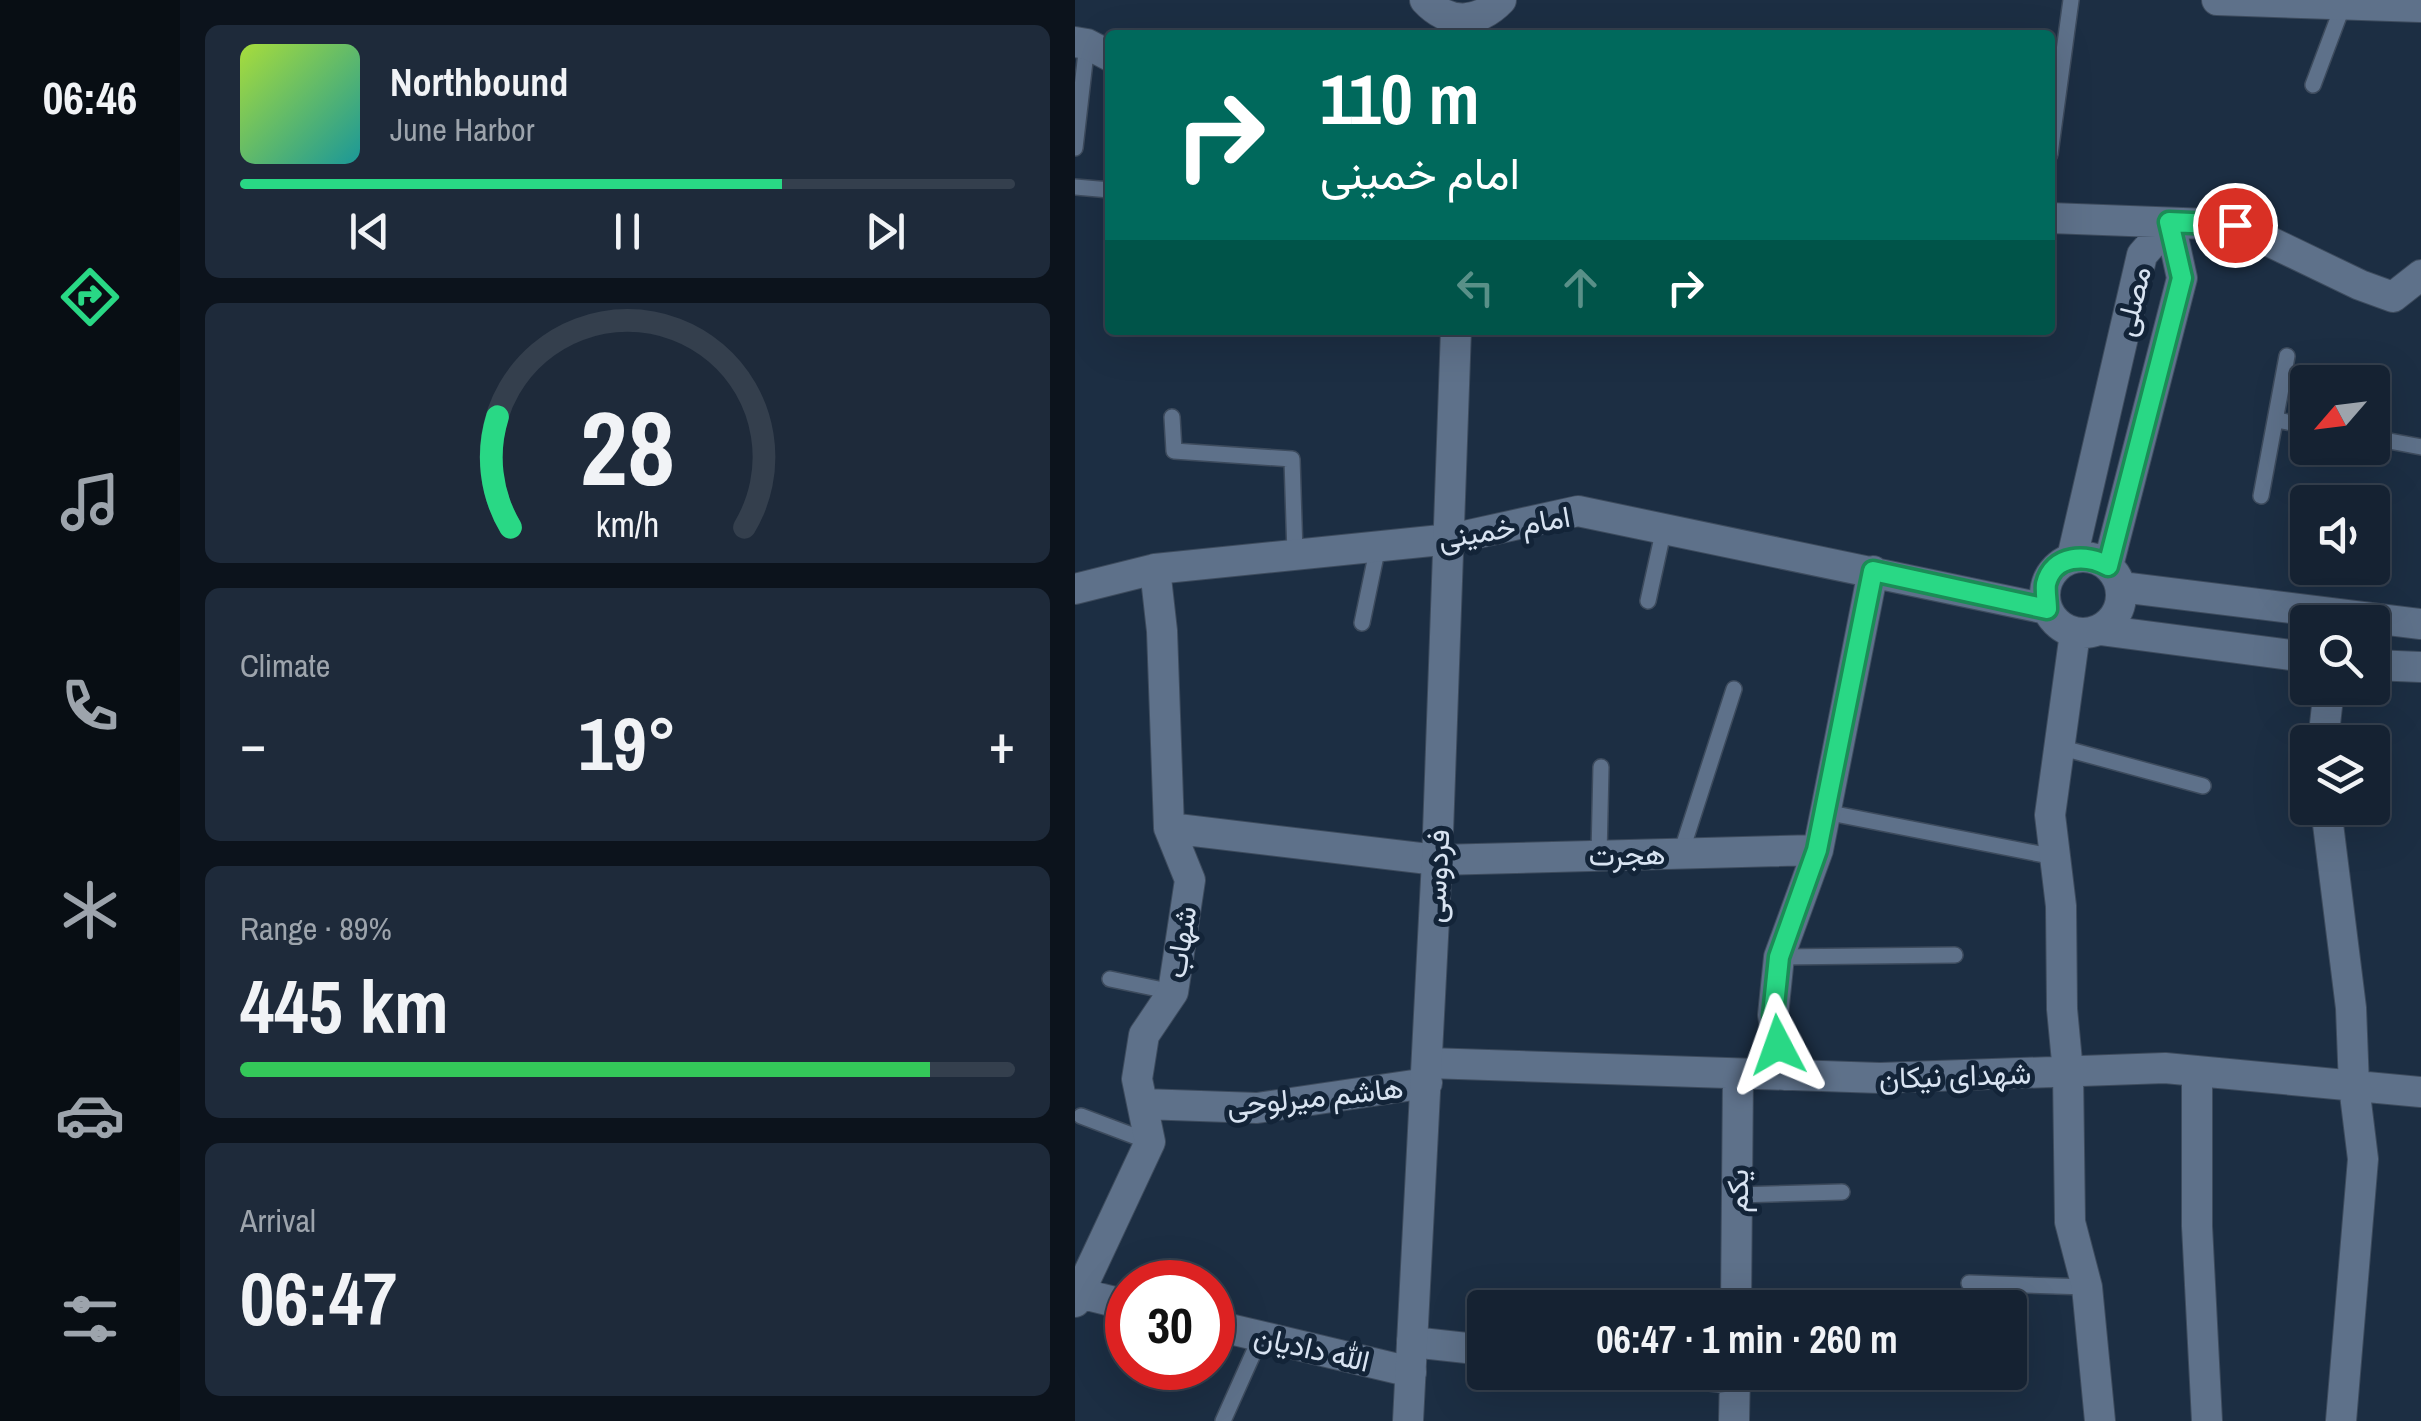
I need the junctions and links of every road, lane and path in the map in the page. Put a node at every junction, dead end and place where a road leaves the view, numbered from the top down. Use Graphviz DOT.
graph roads {
  1 [pos="1425,0"];
  2 [pos="1501,0"];
  3 [pos="2071,0"];
  4 [pos="2217,0"];
  5 [pos="2343,5"];
  6 [pos="2421,8"];
  7 [pos="1463,27"];
  8 [pos="1091,48"];
  9 [pos="2313,85"];
  10 [pos="2055,117"];
  11 [pos="1075,148"];
  12 [pos="1075,187"];
  13 [pos="1105,190"];
  14 [pos="2055,218"];
  15 [pos="2169,222"];
  16 [pos="2421,276"];
  17 [pos="1456,335"];
  18 [pos="2287,356"];
  19 [pos="1172,418"];
  20 [pos="2277,420"];
  21 [pos="2290,423"];
  22 [pos="2390,441"];
  23 [pos="2421,446"];
  24 [pos="2261,496"];
  25 [pos="1664,528"];
  26 [pos="1451,539"];
  27 [pos="1378,546"];
  28 [pos="1295,554"];
  29 [pos="2072,558"];
  30 [pos="1155,569"];
  31 [pos="1873,571"];
  32 [pos="2115,577"];
  33 [pos="1075,590"];
  34 [pos="1648,602"];
  35 [pos="2047,609"];
  36 [pos="1363,622"];
  37 [pos="2421,624"];
  38 [pos="2087,632"];
  39 [pos="2290,655"];
  40 [pos="2390,666"];
  41 [pos="2421,667"];
  42 [pos="1735,689"];
  43 [pos="2059,748"];
  44 [pos="1601,767"];
  45 [pos="2203,786"];
  46 [pos="1825,812"];
  47 [pos="2328,825"];
  48 [pos="1169,828"];
  49 [pos="1817,850"];
  50 [pos="1681,853"];
  51 [pos="1599,855"];
  52 [pos="2055,857"];
  53 [pos="1437,860"];
  54 [pos="1955,955"];
  55 [pos="1779,957"];
  56 [pos="1110,979"];
  57 [pos="1173,992"];
  58 [pos="2197,1071"];
  59 [pos="2068,1072"];
  60 [pos="1427,1073"];
  61 [pos="1738,1074"];
  62 [pos="1784,1075"];
  63 [pos="2355,1086"];
  64 [pos="2421,1092"];
  65 [pos="1143,1104"];
  66 [pos="1081,1116"];
  67 [pos="1150,1142"];
  68 [pos="1842,1192"];
  69 [pos="1737,1195"];
  70 [pos="1969,1283"];
  71 [pos="2087,1287"];
  72 [pos="1736,1290"];
  73 [pos="1077,1296"];
  74 [pos="1105,1300"];
  75 [pos="1235,1330"];
  76 [pos="1261,1336"];
  77 [pos="1467,1352"];
  78 [pos="1411,1357"];
  79 [pos="1735,1390"];
  80 [pos="2200,1419"];
  81 [pos="1223,1421"];
  82 [pos="1408,1421"];
  83 [pos="1734,1421"];
  84 [pos="2100,1421"];
  85 [pos="2341,1421"];
  1 -- 7 [label="street"];
  2 -- 7 [label="street"];
  3 -- 10 [label="lane"];
  4 -- 5 [label="street"];
  5 -- 6 [label="street"];
  5 -- 9 [label="lane"];
  8 -- 11 [label="lane"];
  12 -- 13 [label="lane"];
  14 -- 15 [label="street"];
  15 -- 16 [label="street"];
  15 -- 29 [label="street, مصلی"];
  15 -- 32 [label="street, مصلی"];
  17 -- 26 [label="street, فردوسی"];
  18 -- 20 [label="lane"];
  19 -- 28 [label="lane"];
  20 -- 21 [label="lane"];
  20 -- 24 [label="lane"];
  22 -- 23 [label="lane"];
  25 -- 26 [label="street, امام خمینی"];
  25 -- 31 [label="street, امام خمینی"];
  25 -- 34 [label="lane"];
  26 -- 27 [label="street, امام خمینی"];
  26 -- 53 [label="street, فردوسی"];
  27 -- 28 [label="street, امام خمینی"];
  27 -- 36 [label="lane"];
  28 -- 30 [label="street, امام خمینی"];
  29 -- 32 [label="street"];
  29 -- 35 [label="street"];
  30 -- 33 [label="street, امام خمینی"];
  30 -- 48 [label="street, شهاب"];
  31 -- 35 [label="street, امام خمینی"];
  31 -- 46 [label="street"];
  32 -- 37 [label="street"];
  32 -- 38 [label="street"];
  35 -- 38 [label="street"];
  38 -- 39 [label="street"];
  38 -- 43 [label="street"];
  40 -- 41 [label="street"];
  42 -- 50 [label="lane"];
  43 -- 45 [label="lane"];
  43 -- 52 [label="street"];
  44 -- 51 [label="lane"];
  46 -- 49 [label="street"];
  46 -- 52 [label="lane"];
  47 -- 63 [label="street"];
  48 -- 53 [label="street, هجرت"];
  48 -- 57 [label="street, شهاب"];
  49 -- 50 [label="street, هجرت"];
  49 -- 55 [label="street"];
  50 -- 51 [label="street, هجرت"];
  51 -- 53 [label="street, هجرت"];
  52 -- 59 [label="street"];
  53 -- 60 [label="street, فردوسی"];
  54 -- 55 [label="lane"];
  55 -- 62 [label="street"];
  56 -- 57 [label="lane"];
  57 -- 65 [label="street, شهاب"];
  58 -- 59 [label="street, شهدای نیکان"];
  58 -- 63 [label="street, شهدای نیکان"];
  58 -- 80 [label="street"];
  59 -- 62 [label="street, شهدای نیکان"];
  59 -- 71 [label="street"];
  60 -- 61 [label="street, شهدای نیکان"];
  60 -- 65 [label="street, هاشم میرلوحی"];
  60 -- 78 [label="street, فردوسی"];
  61 -- 62 [label="street, شهدای نیکان"];
  61 -- 69 [label="street, یکم"];
  63 -- 64 [label="street, شهدای نیکان"];
  63 -- 85 [label="street"];
  65 -- 67 [label="street, شهاب"];
  66 -- 67 [label="lane"];
  67 -- 73 [label="street"];
  68 -- 69 [label="lane"];
  69 -- 72 [label="street, یکم"];
  70 -- 71 [label="lane"];
  71 -- 84 [label="street"];
  73 -- 74 [label="street"];
  75 -- 76 [label="street, الله دادیان"];
  76 -- 78 [label="street, الله دادیان"];
  76 -- 81 [label="lane"];
  77 -- 78 [label="street, الله دادیان"];
  78 -- 82 [label="street, فردوسی"];
  79 -- 83 [label="street"];
}
